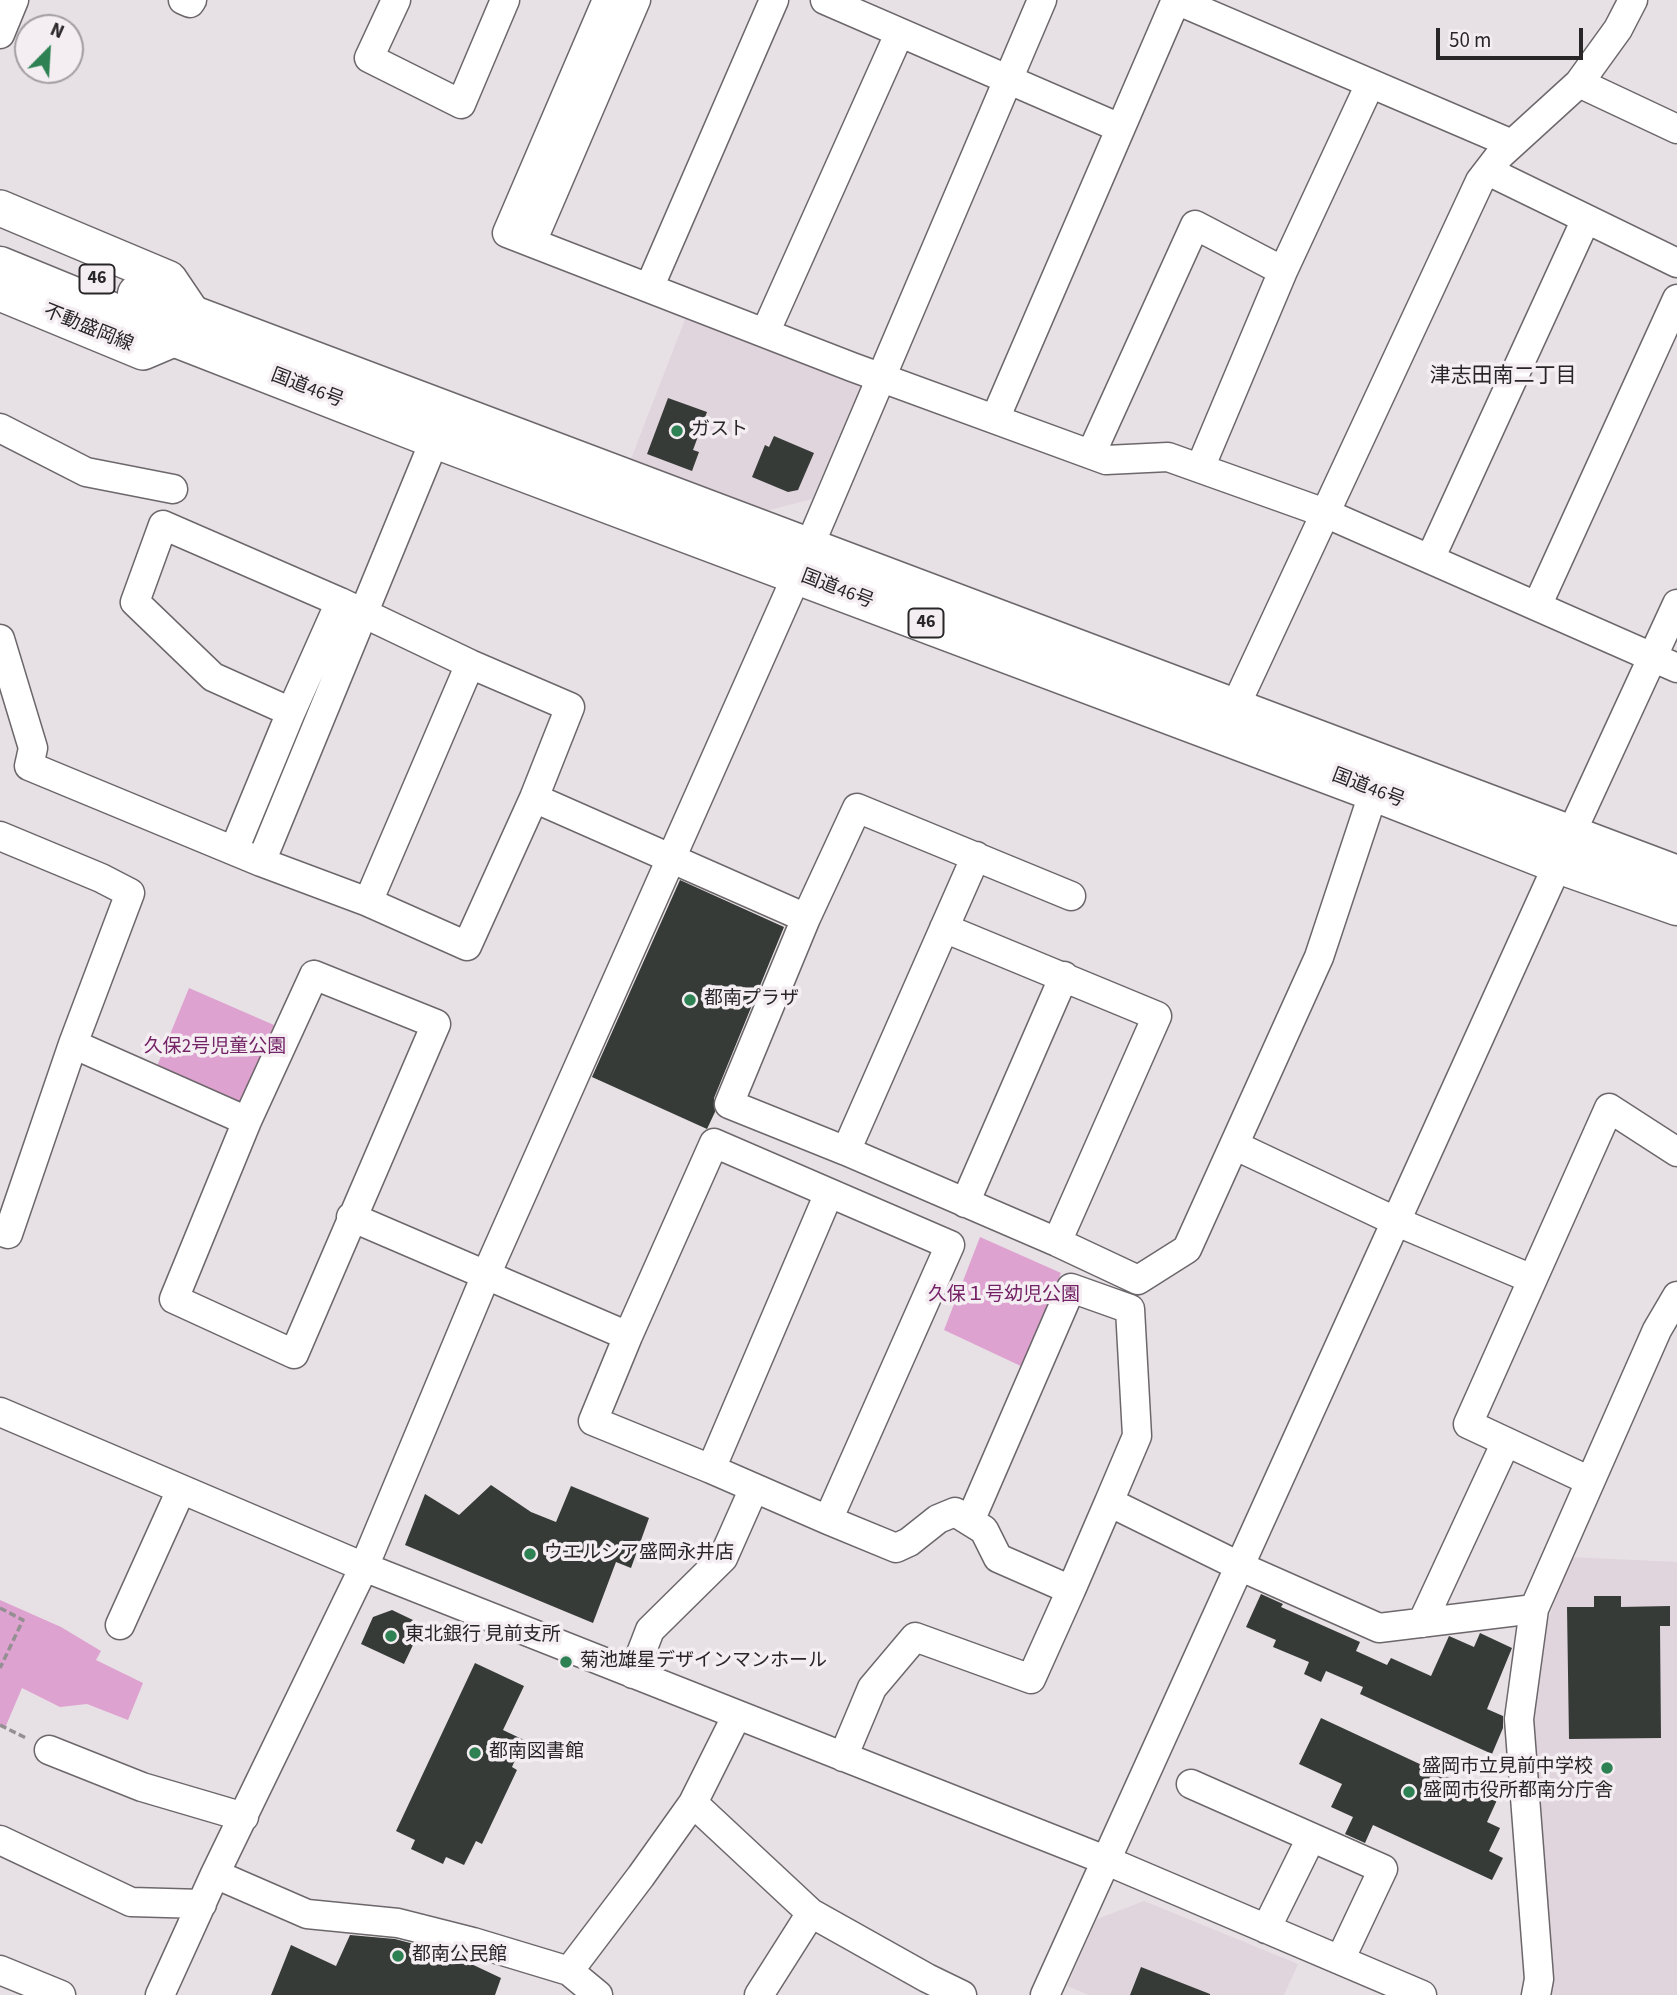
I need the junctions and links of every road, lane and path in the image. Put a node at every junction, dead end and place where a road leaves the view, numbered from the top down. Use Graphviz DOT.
graph roads {
  1 [pos="14,0"];
  2 [pos="183,0"];
  3 [pos="191,0"];
  4 [pos="396,0"];
  5 [pos="505,0"];
  6 [pos="607,0"];
  7 [pos="636,0"];
  8 [pos="774,0"];
  9 [pos="1042,0"];
  10 [pos="1633,0"];
  11 [pos="837,3"];
  12 [pos="0,34"];
  13 [pos="899,34"];
  14 [pos="1009,81"];
  15 [pos="1579,83"];
  16 [pos="1370,84"];
  17 [pos="1121,128"];
  18 [pos="1677,129"];
  19 [pos="1512,144"];
  20 [pos="1488,171"];
  21 [pos="0,208"];
  22 [pos="1586,219"];
  23 [pos="0,240"];
  24 [pos="532,242"];
  25 [pos="1677,263"];
  26 [pos="0,266"];
  27 [pos="1283,271"];
  28 [pos="649,288"];
  29 [pos="0,293"];
  30 [pos="1677,299"];
  31 [pos="185,327"];
  32 [pos="765,333"];
  33 [pos="882,378"];
  34 [pos="995,419"];
  35 [pos="0,428"];
  36 [pos="435,439"];
  37 [pos="1091,454"];
  38 [pos="1200,468"];
  39 [pos="173,489"];
  40 [pos="1325,513"];
  41 [pos="1430,559"];
  42 [pos="803,561"];
  43 [pos="1677,604"];
  44 [pos="352,607"];
  45 [pos="1537,607"];
  46 [pos="0,639"];
  47 [pos="1665,663"];
  48 [pos="470,664"];
  49 [pos="1234,709"];
  50 [pos="291,712"];
  51 [pos="1378,778"];
  52 [pos="534,798"];
  53 [pos="0,836"];
  54 [pos="234,850"];
  55 [pos="1564,850"];
  56 [pos="976,856"];
  57 [pos="670,860"];
  58 [pos="261,862"];
  59 [pos="1677,875"];
  60 [pos="1071,896"];
  61 [pos="368,902"];
  62 [pos="1677,906"];
  63 [pos="806,918"];
  64 [pos="944,928"];
  65 [pos="1064,976"];
  66 [pos="73,1044"];
  67 [pos="247,1121"];
  68 [pos="1234,1144"];
  69 [pos="846,1151"];
  70 [pos="1677,1152"];
  71 [pos="829,1193"];
  72 [pos="965,1203"];
  73 [pos="351,1217"];
  74 [pos="1395,1221"];
  75 [pos="0,1231"];
  76 [pos="1057,1242"];
  77 [pos="486,1275"];
  78 [pos="1532,1279"];
  79 [pos="1677,1296"];
  80 [pos="628,1336"];
  81 [pos="0,1412"];
  82 [pos="1506,1442"];
  83 [pos="711,1469"];
  84 [pos="1590,1481"];
  85 [pos="754,1488"];
  86 [pos="181,1490"];
  87 [pos="1109,1502"];
  88 [pos="828,1520"];
  89 [pos="970,1521"];
  90 [pos="1239,1566"];
  91 [pos="364,1567"];
  92 [pos="1071,1590"];
  93 [pos="0,1608"];
  94 [pos="1534,1609"];
  95 [pos="1422,1623"];
  96 [pos="120,1625"];
  97 [pos="0,1668"];
  98 [pos="633,1674"];
  99 [pos="737,1715"];
  100 [pos="0,1726"];
  101 [pos="49,1750"];
  102 [pos="843,1757"];
  103 [pos="1191,1784"];
  104 [pos="693,1802"];
  105 [pos="244,1817"];
  106 [pos="1311,1838"];
  107 [pos="0,1840"];
  108 [pos="1105,1860"];
  109 [pos="215,1874"];
  110 [pos="202,1904"];
  111 [pos="811,1913"];
  112 [pos="1266,1929"];
  113 [pos="1340,1960"];
  114 [pos="0,1970"];
  115 [pos="569,1971"];
  116 [pos="920,1987"];
  117 [pos="61,1995"];
  118 [pos="160,1995"];
  119 [pos="598,1995"];
  120 [pos="759,1995"];
  121 [pos="962,1995"];
  122 [pos="1045,1995"];
  123 [pos="1422,1995"];
  124 [pos="1536,1995"];
  1 -- 12 [label="street"];
  2 -- 3 [label="street"];
  4 -- 5 [label="street"];
  6 -- 24 [label="street"];
  7 -- 24 [label="street"];
  8 -- 28 [label="street"];
  9 -- 14 [label="street"];
  10 -- 15 [label="street"];
  11 -- 13 [label="street"];
  13 -- 14 [label="street"];
  13 -- 32 [label="street"];
  14 -- 17 [label="street"];
  14 -- 33 [label="street"];
  15 -- 18 [label="street"];
  15 -- 19 [label="street"];
  16 -- 17 [label="street"];
  16 -- 19 [label="street"];
  16 -- 27 [label="street"];
  17 -- 34 [label="street"];
  19 -- 20 [label="street"];
  20 -- 22 [label="street"];
  20 -- 40 [label="street"];
  21 -- 31 [label="main road"];
  22 -- 25 [label="street"];
  22 -- 41 [label="street"];
  23 -- 31 [label="highway, 国道46号 / 46"];
  24 -- 28 [label="street"];
  26 -- 31 [label="highway, 国道46号 / 46"];
  27 -- 37 [label="street"];
  27 -- 38 [label="street"];
  28 -- 32 [label="street"];
  29 -- 31 [label="main road, 不動盛岡線"];
  30 -- 45 [label="street"];
  31 -- 36 [label="highway, 国道46号 / 46"];
  31 -- 42 [label="highway, 国道46号 / 46"];
  32 -- 33 [label="street"];
  33 -- 34 [label="street"];
  33 -- 42 [label="street"];
  34 -- 37 [label="street"];
  35 -- 39 [label="street"];
  36 -- 42 [label="highway, 国道46号 / 46"];
  36 -- 44 [label="street"];
  37 -- 38 [label="street"];
  38 -- 40 [label="street"];
  40 -- 41 [label="street"];
  40 -- 49 [label="street"];
  41 -- 45 [label="street"];
  42 -- 49 [label="highway, 国道46号 / 46"];
  42 -- 51 [label="highway, 国道46号 / 46"];
  42 -- 57 [label="street"];
  43 -- 47 [label="street"];
  44 -- 48 [label="street"];
  44 -- 50 [label="street"];
  44 -- 50 [label="street"];
  44 -- 58 [label="street"];
  45 -- 47 [label="street"];
  46 -- 54 [label="street"];
  47 -- 55 [label="street"];
  48 -- 52 [label="street"];
  48 -- 61 [label="street"];
  49 -- 51 [label="highway, 国道46号 / 46"];
  50 -- 54 [label="street"];
  51 -- 55 [label="highway, 国道46号 / 46"];
  51 -- 68 [label="street"];
  52 -- 57 [label="street"];
  52 -- 61 [label="street"];
  53 -- 66 [label="street"];
  54 -- 58 [label="street"];
  55 -- 59 [label="highway, 国道46号 / 46"];
  55 -- 62 [label="highway, 国道46号 / 46"];
  55 -- 74 [label="street"];
  56 -- 60 [label="street"];
  56 -- 63 [label="street"];
  56 -- 64 [label="street"];
  57 -- 63 [label="street"];
  57 -- 77 [label="street"];
  58 -- 61 [label="street"];
  63 -- 69 [label="street"];
  64 -- 65 [label="street"];
  64 -- 69 [label="street"];
  65 -- 72 [label="street"];
  65 -- 76 [label="street"];
  66 -- 67 [label="street"];
  66 -- 75 [label="street"];
  67 -- 73 [label="street"];
  67 -- 73 [label="street"];
  68 -- 74 [label="street"];
  68 -- 76 [label="street"];
  69 -- 72 [label="street"];
  70 -- 78 [label="street"];
  71 -- 80 [label="street"];
  71 -- 83 [label="street"];
  71 -- 88 [label="street"];
  72 -- 76 [label="street"];
  73 -- 77 [label="street"];
  74 -- 78 [label="street"];
  74 -- 90 [label="street"];
  77 -- 80 [label="street"];
  77 -- 91 [label="street"];
  78 -- 82 [label="street"];
  79 -- 84 [label="street"];
  80 -- 83 [label="street"];
  81 -- 86 [label="street"];
  82 -- 84 [label="street"];
  82 -- 95 [label="street"];
  83 -- 85 [label="street"];
  84 -- 94 [label="street"];
  85 -- 88 [label="street"];
  85 -- 98 [label="street"];
  86 -- 91 [label="street"];
  86 -- 96 [label="street"];
  87 -- 89 [label="street"];
  87 -- 90 [label="street"];
  87 -- 92 [label="street"];
  88 -- 89 [label="street"];
  89 -- 92 [label="street"];
  90 -- 95 [label="street"];
  90 -- 108 [label="street"];
  91 -- 98 [label="street"];
  91 -- 105 [label="street"];
  92 -- 102 [label="street"];
  93 -- 97 [label="path"];
  94 -- 95 [label="street"];
  94 -- 124 [label="street"];
  98 -- 99 [label="street"];
  99 -- 102 [label="street"];
  99 -- 104 [label="street"];
  100 -- 101 [label="path"];
  101 -- 105 [label="street"];
  102 -- 108 [label="street"];
  103 -- 106 [label="street"];
  104 -- 111 [label="street"];
  104 -- 115 [label="street"];
  105 -- 109 [label="street"];
  106 -- 112 [label="street"];
  106 -- 113 [label="street"];
  107 -- 110 [label="street"];
  108 -- 112 [label="street"];
  108 -- 122 [label="street"];
  109 -- 110 [label="street"];
  109 -- 115 [label="street"];
  110 -- 118 [label="street"];
  111 -- 116 [label="street"];
  111 -- 120 [label="street"];
  112 -- 113 [label="street"];
  113 -- 123 [label="street"];
  114 -- 117 [label="street"];
  115 -- 119 [label="street"];
  116 -- 121 [label="street"];
}
